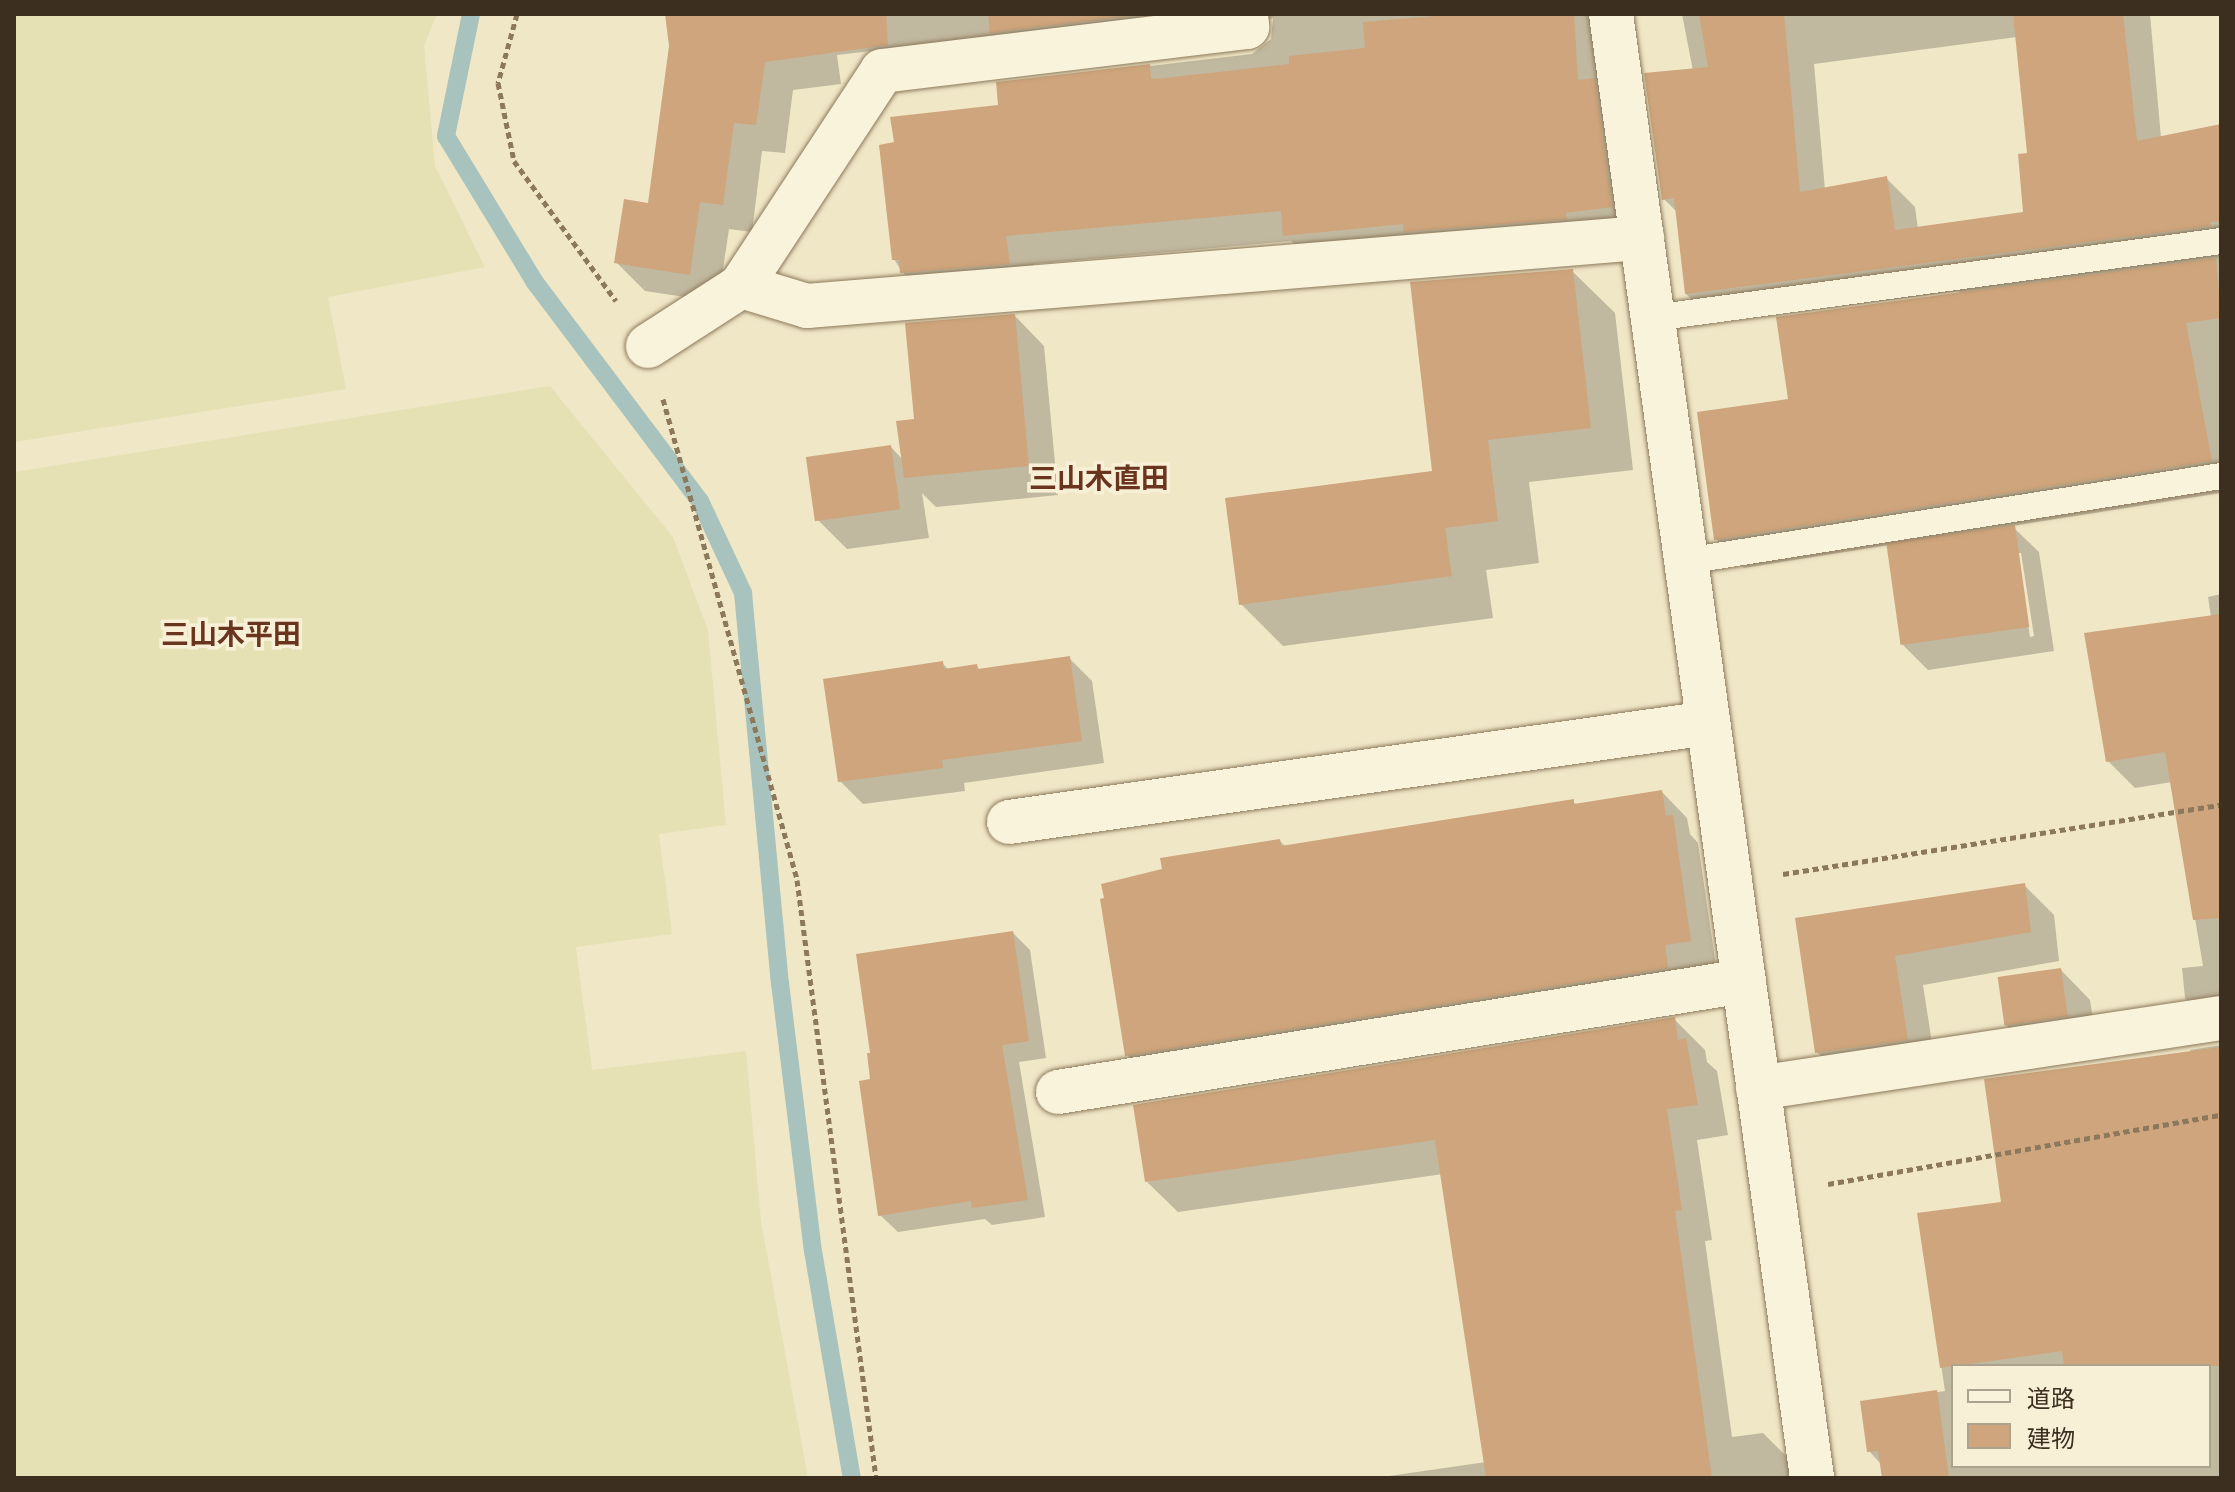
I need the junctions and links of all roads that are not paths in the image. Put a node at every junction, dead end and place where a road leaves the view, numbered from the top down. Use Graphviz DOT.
graph roads {
  1 [pos="1246,14"];
  2 [pos="1611,14"];
  3 [pos="1642,238"];
  4 [pos="2221,241"];
  5 [pos="741,286"];
  6 [pos="1653,318"];
  7 [pos="648,346"];
  8 [pos="2221,476"];
  9 [pos="1686,561"];
  10 [pos="1708,723"];
  11 [pos="1009,822"];
  12 [pos="1744,981"];
  13 [pos="2221,1018"];
  14 [pos="1758,1088"];
  15 [pos="1058,1092"];
  16 [pos="1812,1478"];
  1 -- 5 [label="street"];
  2 -- 3 [label="street"];
  3 -- 5 [label="street"];
  3 -- 6 [label="street"];
  4 -- 6 [label="lane"];
  5 -- 7 [label="street"];
  6 -- 9 [label="street"];
  8 -- 9 [label="lane"];
  9 -- 10 [label="street"];
  10 -- 11 [label="street"];
  10 -- 12 [label="street"];
  12 -- 14 [label="street"];
  12 -- 15 [label="street"];
  13 -- 14 [label="street"];
  14 -- 16 [label="street"];
}
